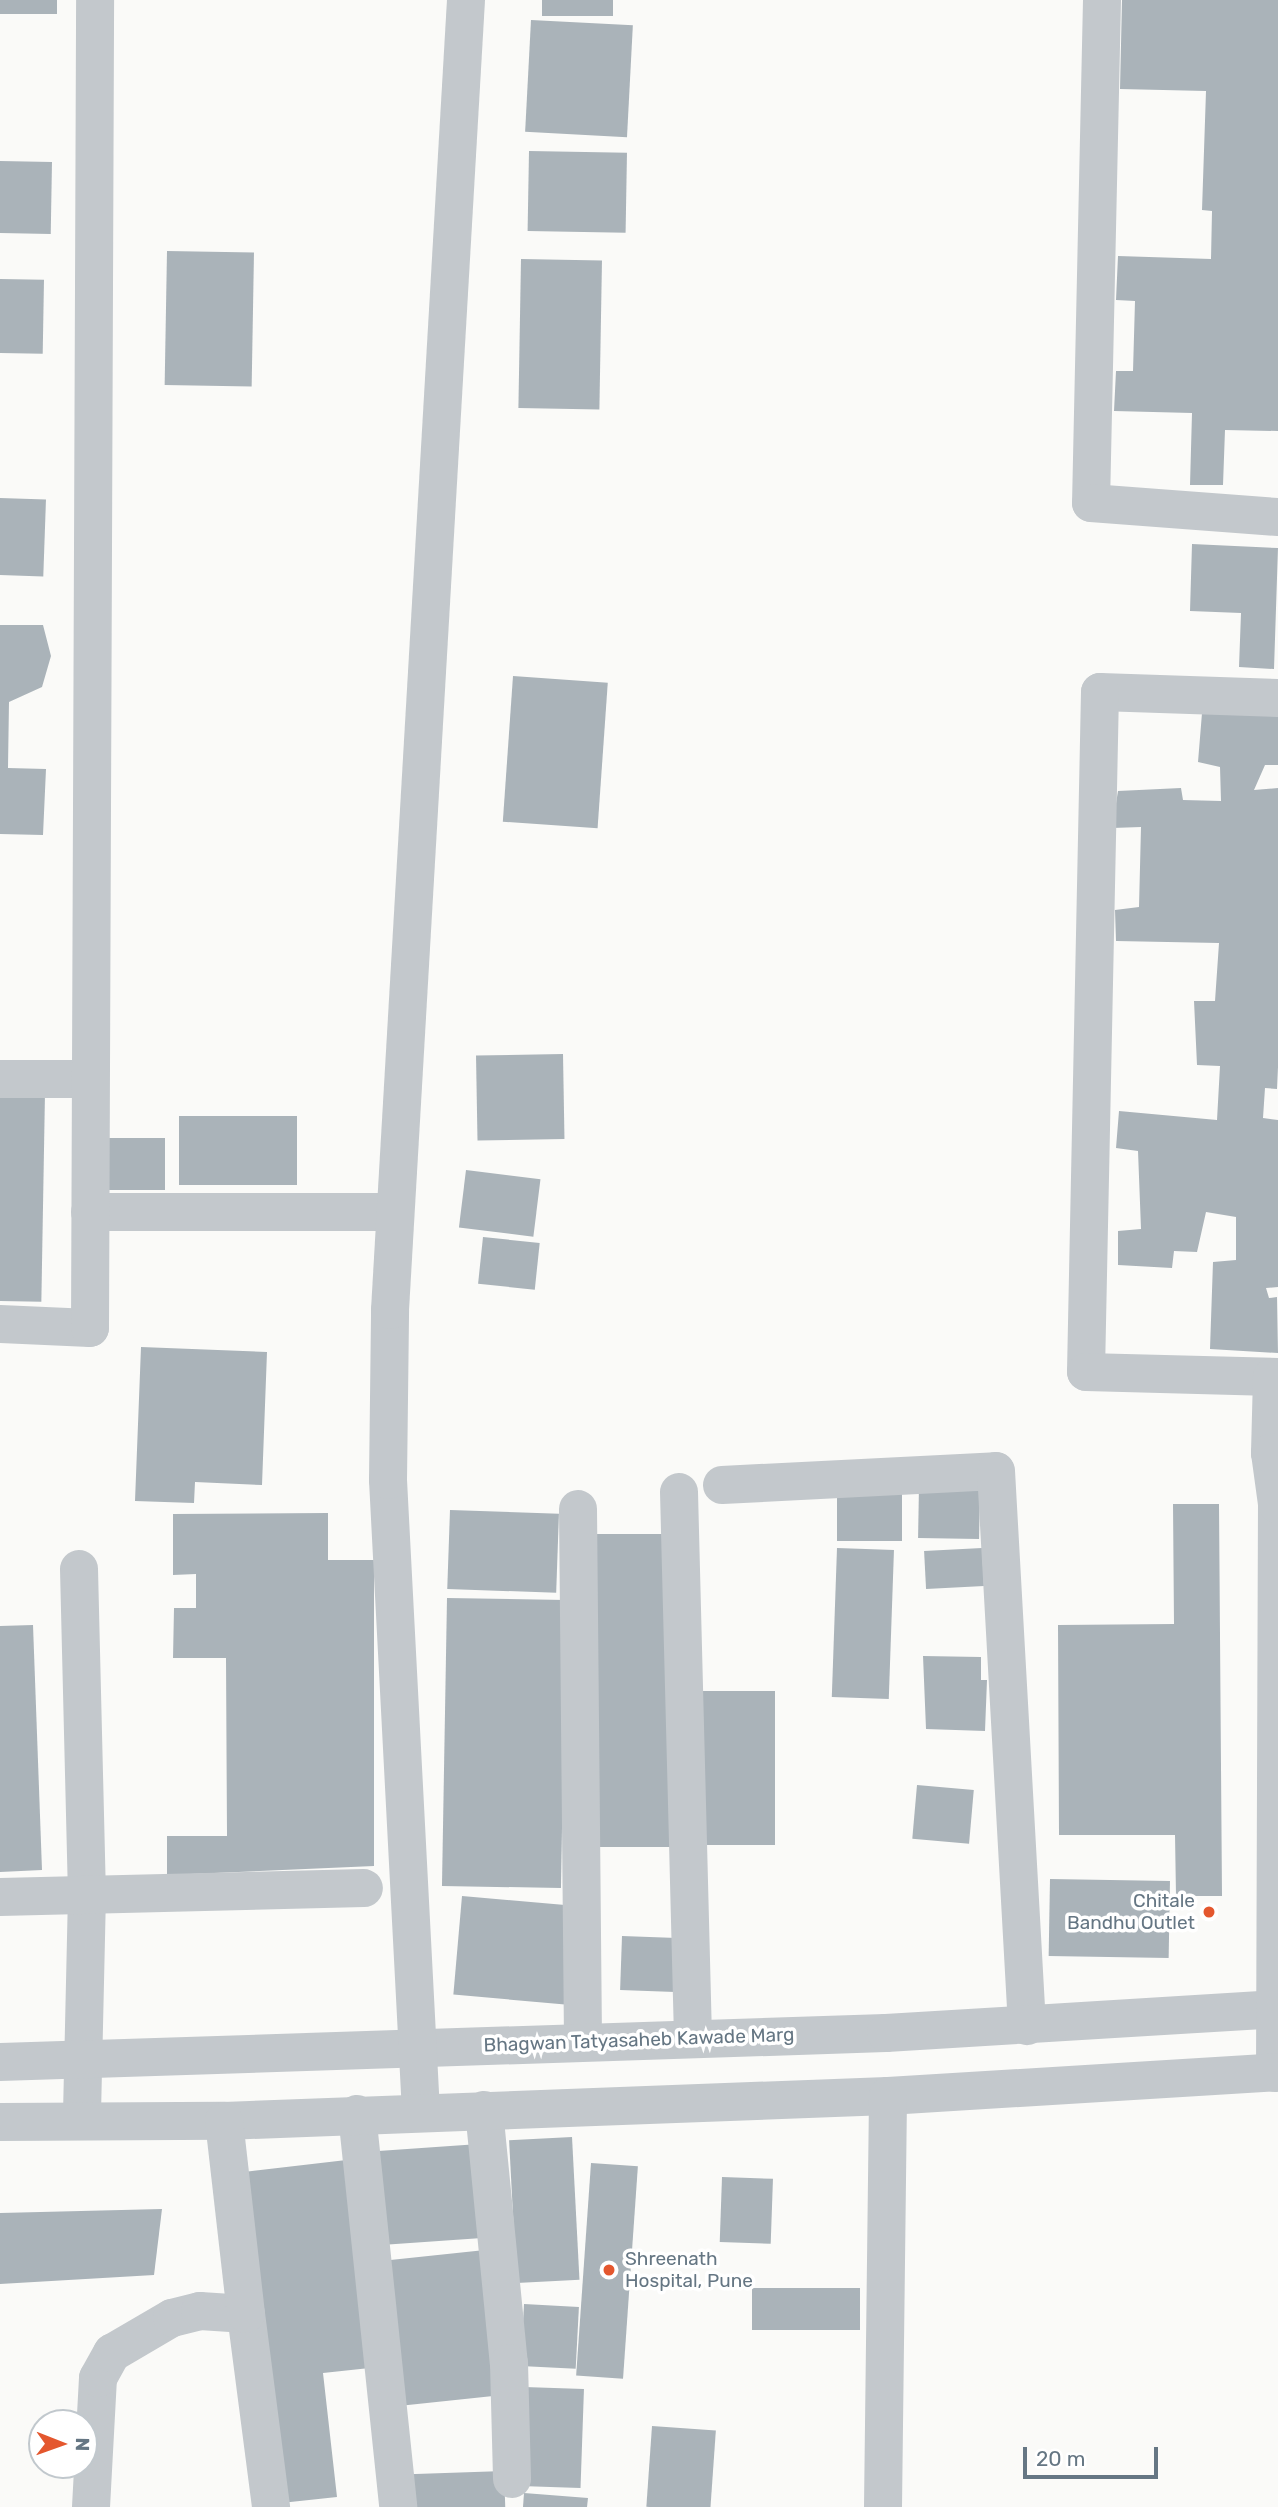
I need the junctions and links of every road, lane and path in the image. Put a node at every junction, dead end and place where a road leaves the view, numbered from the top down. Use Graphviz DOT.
graph roads {
  1 [pos="95,0"];
  2 [pos="467,0"];
  3 [pos="1102,0"];
  4 [pos="1278,517"];
  5 [pos="1278,698"];
  6 [pos="0,1079"];
  7 [pos="90,1079"];
  8 [pos="90,1212"];
  9 [pos="395,1212"];
  10 [pos="0,1324"];
  11 [pos="1275,1377"];
  12 [pos="1274,1453"];
  13 [pos="722,1485"];
  14 [pos="679,1492"];
  15 [pos="578,1509"];
  16 [pos="79,1569"];
  17 [pos="1277,1682"];
  18 [pos="363,1888"];
  19 [pos="87,1894"];
  20 [pos="0,1897"];
  21 [pos="1277,2009"];
  22 [pos="1027,2026"];
  23 [pos="693,2038"];
  24 [pos="583,2041"];
  25 [pos="419,2046"];
  26 [pos="86,2060"];
  27 [pos="0,2062"];
  28 [pos="1277,2073"];
  29 [pos="888,2096"];
  30 [pos="484,2110"];
  31 [pos="421,2112"];
  32 [pos="357,2114"];
  33 [pos="82,2120"];
  34 [pos="224,2121"];
  35 [pos="0,2122"];
  36 [pos="246,2314"];
  37 [pos="512,2479"];
  38 [pos="91,2507"];
  39 [pos="271,2507"];
  40 [pos="398,2507"];
  41 [pos="883,2507"];
  1 -- 7 [label="street"];
  2 -- 9 [label="street"];
  3 -- 4 [label="street"];
  5 -- 11 [label="street"];
  6 -- 7 [label="street"];
  7 -- 8 [label="street"];
  8 -- 9 [label="street"];
  8 -- 10 [label="street"];
  9 -- 25 [label="street"];
  11 -- 12 [label="street"];
  12 -- 17 [label="street"];
  13 -- 22 [label="street"];
  14 -- 23 [label="street"];
  15 -- 24 [label="street"];
  16 -- 19 [label="street"];
  17 -- 21 [label="street"];
  18 -- 19 [label="street"];
  19 -- 20 [label="street"];
  19 -- 26 [label="street"];
  21 -- 22 [label="street, Bhagwan Tatyasaheb Kawade Marg"];
  21 -- 28 [label="street"];
  22 -- 23 [label="street, Bhagwan Tatyasaheb Kawade Marg"];
  23 -- 24 [label="street, Bhagwan Tatyasaheb Kawade Marg"];
  24 -- 25 [label="street, Bhagwan Tatyasaheb Kawade Marg"];
  25 -- 26 [label="street, Bhagwan Tatyasaheb Kawade Marg"];
  25 -- 31 [label="street"];
  26 -- 27 [label="street, Bhagwan Tatyasaheb Kawade Marg"];
  26 -- 33 [label="street"];
  28 -- 29 [label="street"];
  29 -- 30 [label="street"];
  29 -- 41 [label="street"];
  30 -- 31 [label="street"];
  30 -- 37 [label="street"];
  31 -- 32 [label="street"];
  32 -- 34 [label="street"];
  32 -- 40 [label="street"];
  33 -- 34 [label="street"];
  33 -- 35 [label="street"];
  34 -- 36 [label="street"];
  36 -- 38 [label="street"];
  36 -- 39 [label="street"];
}
